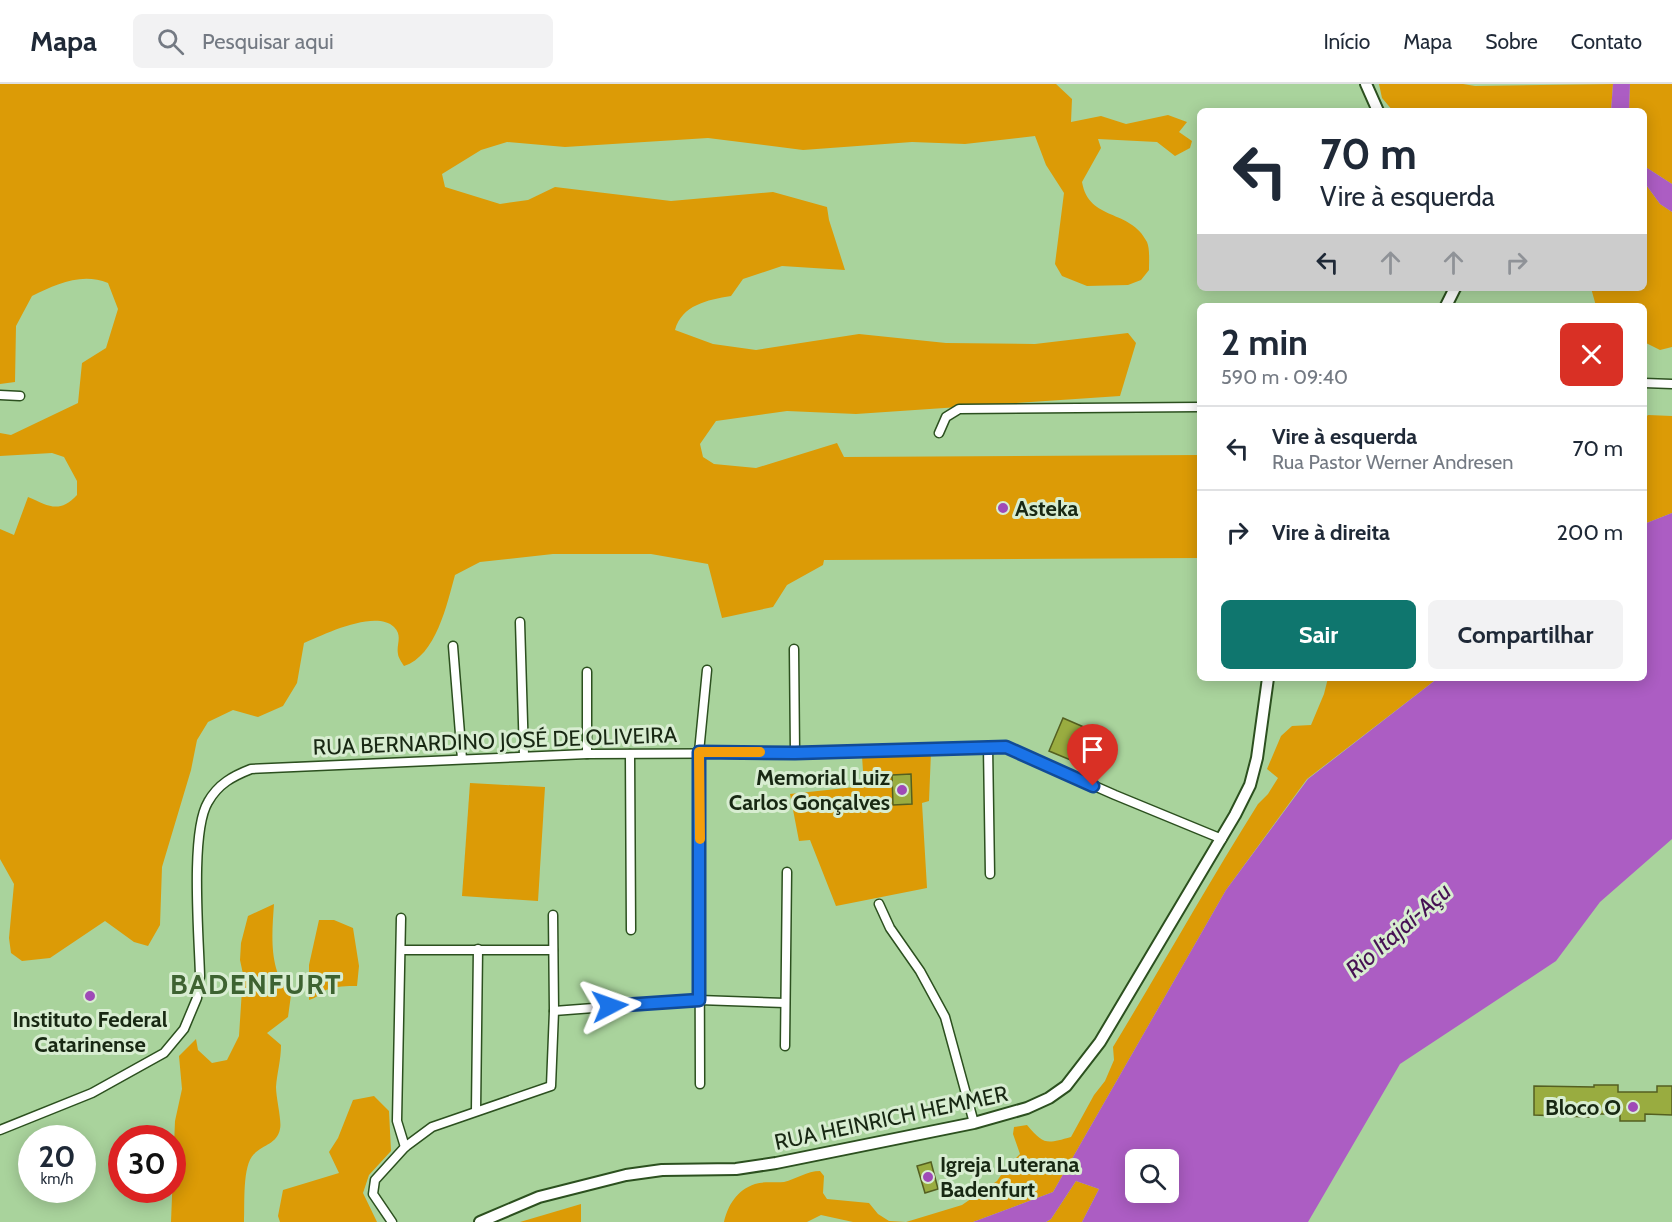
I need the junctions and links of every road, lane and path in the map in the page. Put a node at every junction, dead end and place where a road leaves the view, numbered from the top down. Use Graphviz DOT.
graph roads {
  1 [pos="1366,84"];
  2 [pos="1377,108"];
  3 [pos="1647,383"];
  4 [pos="1672,384"];
  5 [pos="0,395"];
  6 [pos="20,396"];
  7 [pos="1197,407"];
  8 [pos="939,433"];
  9 [pos="520,622"];
  10 [pos="453,646"];
  11 [pos="794,649"];
  12 [pos="706,670"];
  13 [pos="587,672"];
  14 [pos="1268,681"];
  15 [pos="988,746"];
  16 [pos="699,752"];
  17 [pos="795,753"];
  18 [pos="587,754"];
  19 [pos="630,754"];
  20 [pos="524,756"];
  21 [pos="462,759"];
  22 [pos="1222,839"];
  23 [pos="787,873"];
  24 [pos="990,874"];
  25 [pos="879,903"];
  26 [pos="554,915"];
  27 [pos="401,918"];
  28 [pos="631,930"];
  29 [pos="478,949"];
  30 [pos="402,950"];
  31 [pos="553,950"];
  32 [pos="699,1000"];
  33 [pos="785,1003"];
  34 [pos="554,1011"];
  35 [pos="785,1046"];
  36 [pos="700,1084"];
  37 [pos="476,1111"];
  38 [pos="974,1123"];
  39 [pos="0,1130"];
  40 [pos="405,1147"];
  41 [pos="392,1222"];
  42 [pos="480,1222"];
  1 -- 2 [label="street"];
  3 -- 4 [label="street"];
  5 -- 6 [label="street"];
  7 -- 8 [label="street"];
  9 -- 20 [label="street"];
  10 -- 21 [label="street"];
  11 -- 17 [label="street"];
  12 -- 16 [label="street"];
  13 -- 18 [label="street"];
  14 -- 22 [label="street, RUA HEINRICH HEMMER"];
  15 -- 17 [label="street, RUA BERNARDINO JOSÉ DE OLIVEIRA"];
  15 -- 22 [label="street, RUA BERNARDINO JOSÉ DE OLIVEIRA"];
  15 -- 24 [label="street"];
  16 -- 17 [label="street, RUA BERNARDINO JOSÉ DE OLIVEIRA"];
  16 -- 19 [label="street, RUA BERNARDINO JOSÉ DE OLIVEIRA"];
  16 -- 32 [label="street"];
  18 -- 19 [label="street, RUA BERNARDINO JOSÉ DE OLIVEIRA"];
  18 -- 20 [label="street, RUA BERNARDINO JOSÉ DE OLIVEIRA"];
  19 -- 28 [label="street"];
  20 -- 21 [label="street, RUA BERNARDINO JOSÉ DE OLIVEIRA"];
  21 -- 39 [label="street, RUA BERNARDINO JOSÉ DE OLIVEIRA"];
  22 -- 38 [label="street, RUA HEINRICH HEMMER"];
  23 -- 33 [label="street"];
  25 -- 38 [label="street"];
  26 -- 31 [label="street"];
  27 -- 30 [label="street"];
  29 -- 30 [label="street"];
  29 -- 31 [label="street"];
  29 -- 37 [label="street"];
  30 -- 40 [label="street"];
  31 -- 34 [label="street"];
  32 -- 33 [label="street"];
  32 -- 34 [label="street"];
  32 -- 36 [label="street"];
  33 -- 35 [label="street"];
  34 -- 37 [label="street"];
  37 -- 40 [label="street"];
  38 -- 42 [label="street, RUA HEINRICH HEMMER"];
  40 -- 41 [label="street"];
}
